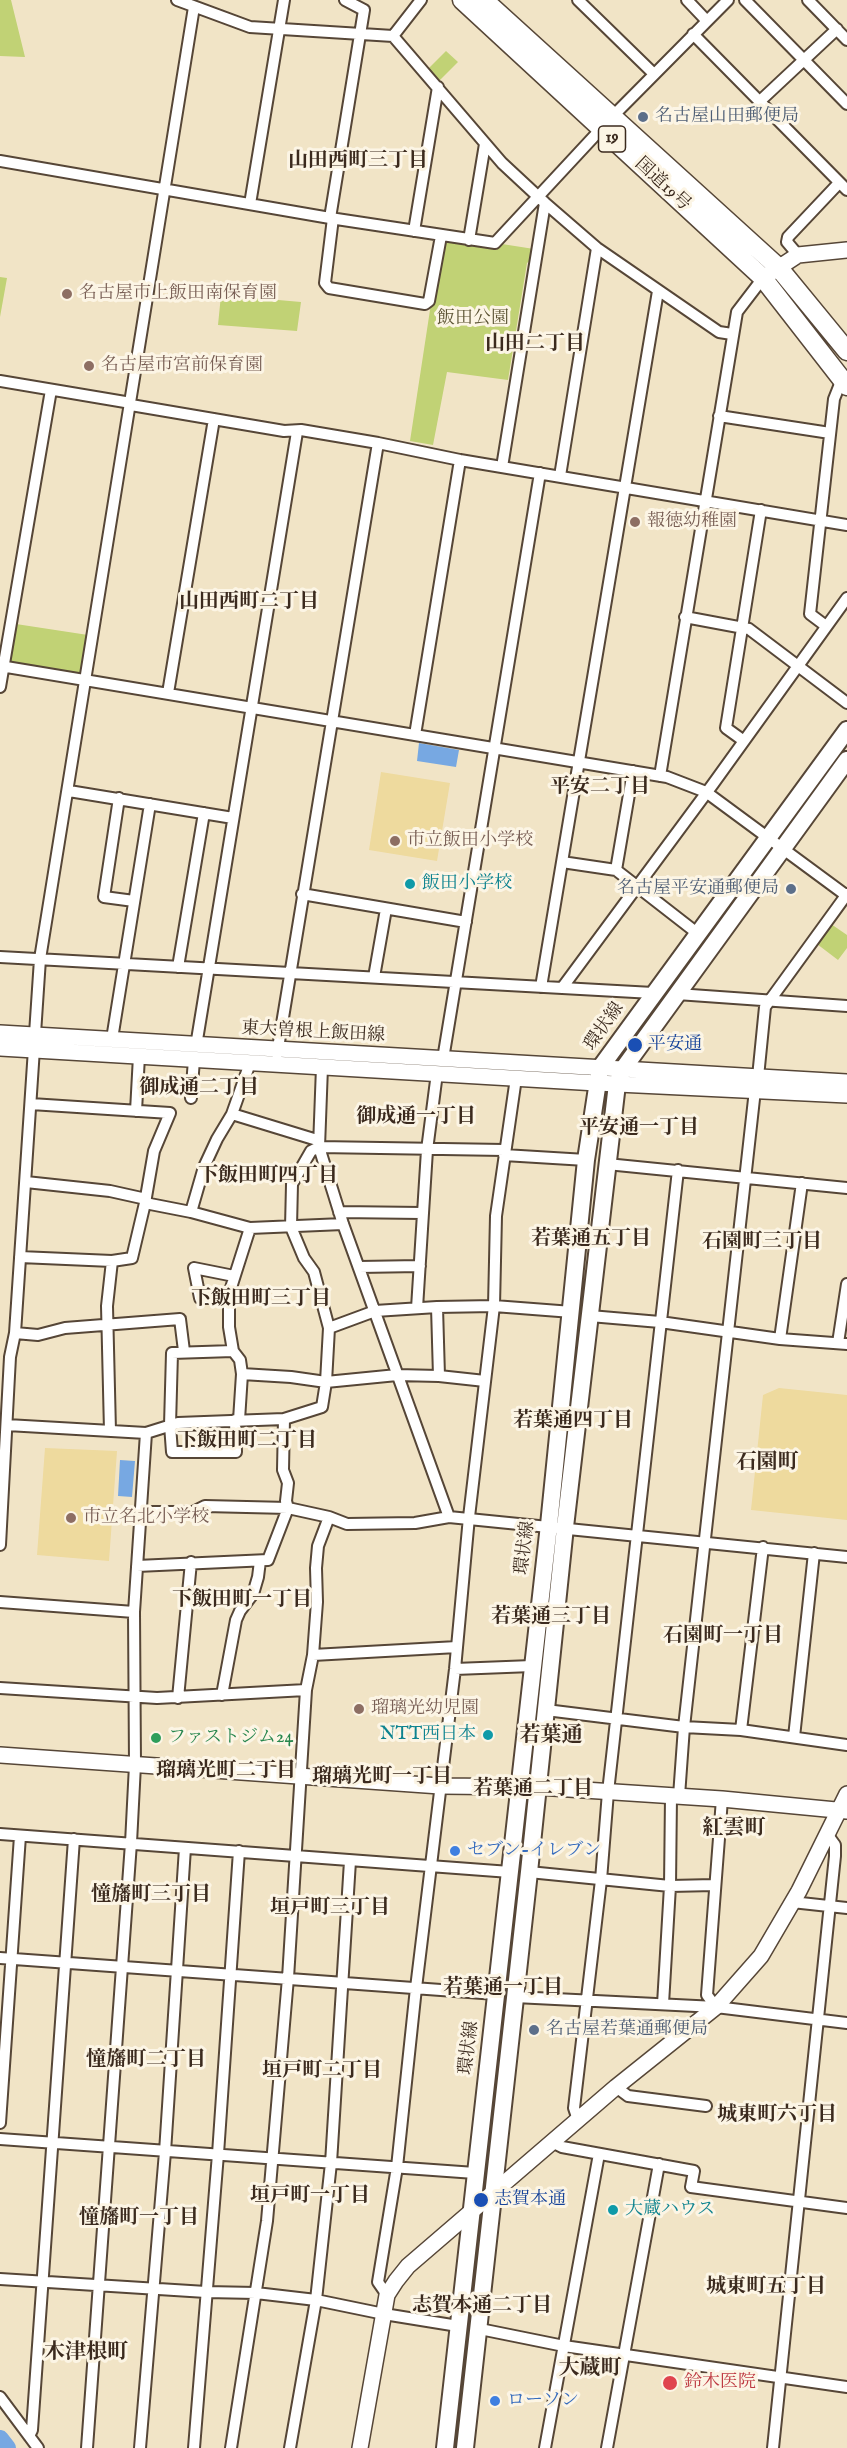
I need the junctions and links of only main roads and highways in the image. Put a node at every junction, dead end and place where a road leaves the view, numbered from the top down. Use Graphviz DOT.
graph roads {
  1 [pos="462,0"];
  2 [pos="484,0"];
  3 [pos="607,123"];
  4 [pos="847,351"];
  5 [pos="844,382"];
  6 [pos="847,730"];
  7 [pos="847,760"];
  8 [pos="557,1526"];
  9 [pos="445,2448"];
  10 [pos="465,2448"];
  1 -- 3 [label="highway, 国道19号 / 19"];
  2 -- 3 [label="highway, 国道19号 / 19"];
  3 -- 4 [label="highway, 国道19号 / 19"];
  3 -- 5 [label="highway, 国道19号 / 19"];
  6 -- 8 [label="main road, 環状線"];
  7 -- 8 [label="main road, 環状線"];
  8 -- 9 [label="main road, 環状線"];
  8 -- 10 [label="main road, 環状線"];
}
